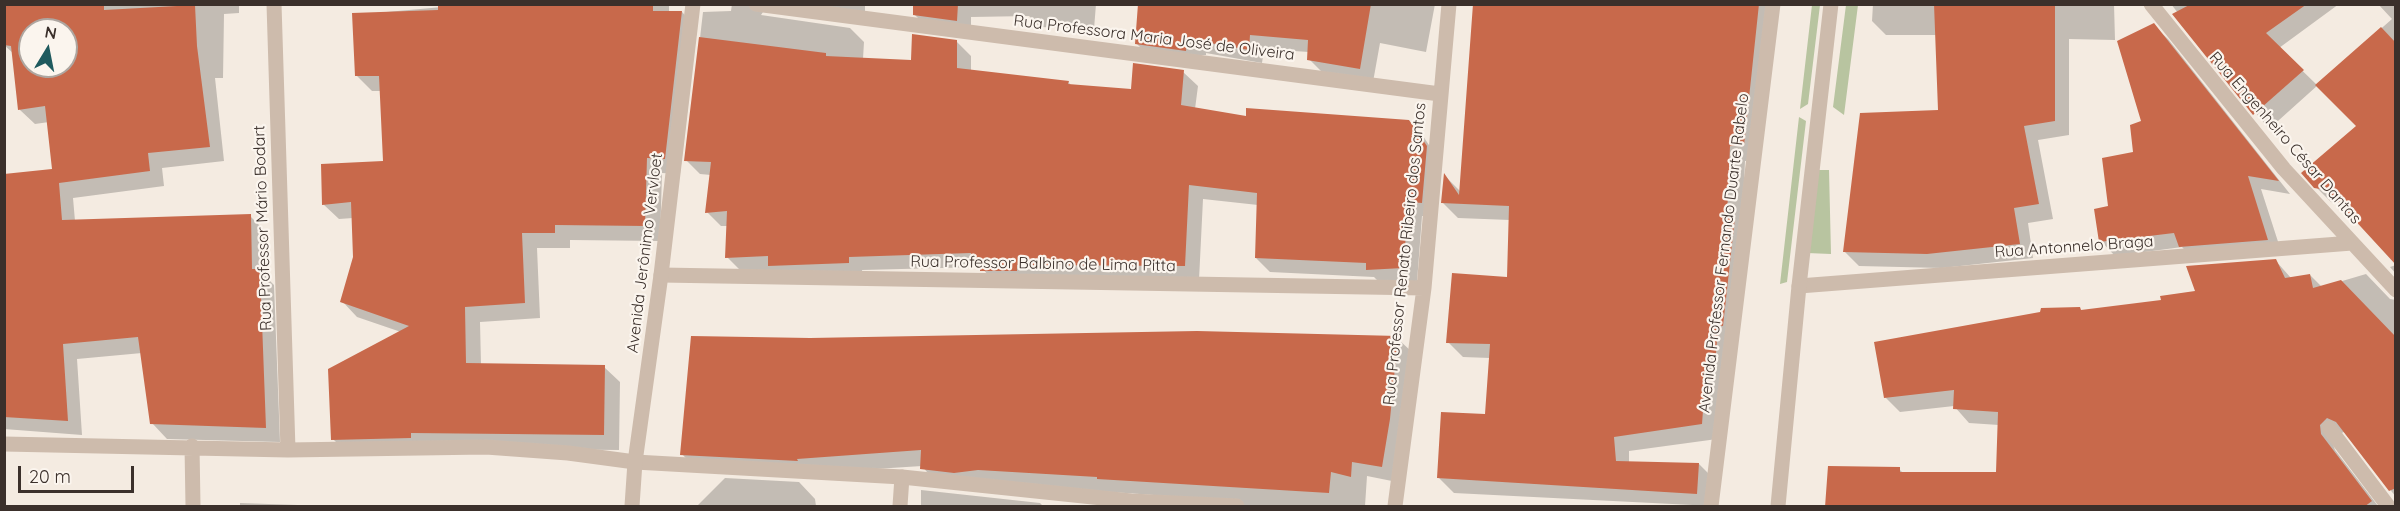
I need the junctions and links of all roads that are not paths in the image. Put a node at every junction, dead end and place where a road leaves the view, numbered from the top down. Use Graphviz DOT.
graph roads {
  1 [pos="274,4"];
  2 [pos="693,4"];
  3 [pos="756,4"];
  4 [pos="1449,4"];
  5 [pos="1773,4"];
  6 [pos="1831,4"];
  7 [pos="2151,4"];
  8 [pos="1440,94"];
  9 [pos="2352,243"];
  10 [pos="661,275"];
  11 [pos="2393,282"];
  12 [pos="1799,286"];
  13 [pos="1424,288"];
  14 [pos="2329,428"];
  15 [pos="4,444"];
  16 [pos="192,446"];
  17 [pos="288,450"];
  18 [pos="635,462"];
  19 [pos="902,477"];
  20 [pos="193,507"];
  21 [pos="632,507"];
  22 [pos="900,507"];
  23 [pos="1237,507"];
  24 [pos="1395,507"];
  25 [pos="1711,507"];
  26 [pos="1778,507"];
  27 [pos="2388,507"];
  1 -- 17 [label="street, Rua Professor Mário Bodart"];
  2 -- 10 [label="street, Avenida Jerônimo Vervloet"];
  3 -- 8 [label="street, Rua Professora Maria José de Oliveira"];
  4 -- 8 [label="street, Rua Professor Renato Ribeiro dos Santos"];
  5 -- 25 [label="street, Avenida Professor Fernando Duarte Rabelo"];
  6 -- 12 [label="street"];
  7 -- 9 [label="street, Rua Engenheiro César Dantas"];
  8 -- 13 [label="street, Rua Professor Renato Ribeiro dos Santos"];
  9 -- 11 [label="street, Rua Engenheiro César Dantas"];
  9 -- 12 [label="street, Rua Antonnelo Braga"];
  10 -- 13 [label="street, Rua Professor Balbino de Lima Pitta"];
  10 -- 18 [label="street, Avenida Jerônimo Vervloet"];
  12 -- 26 [label="street"];
  13 -- 24 [label="street, Rua Professor Renato Ribeiro dos Santos"];
  14 -- 27 [label="street"];
  15 -- 16 [label="street"];
  16 -- 17 [label="street"];
  16 -- 20 [label="street"];
  17 -- 18 [label="street"];
  18 -- 19 [label="street"];
  18 -- 21 [label="street, Avenida Jerônimo Vervloet"];
  19 -- 22 [label="street"];
  19 -- 23 [label="street"];
}
